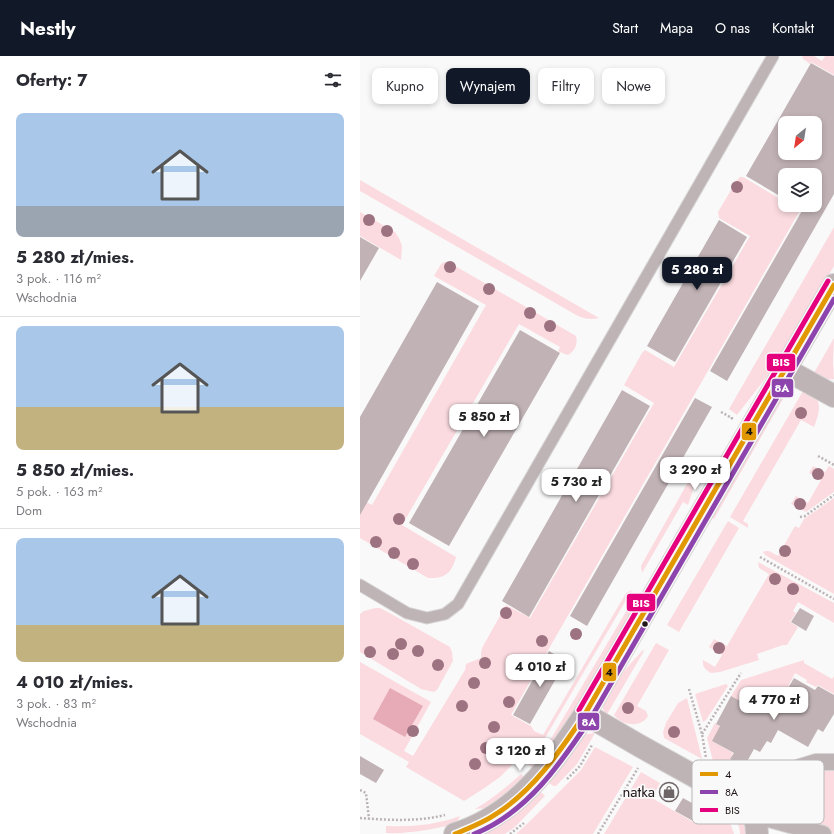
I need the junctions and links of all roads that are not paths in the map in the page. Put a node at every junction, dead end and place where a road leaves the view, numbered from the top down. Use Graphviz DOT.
graph roads {
  1 [pos="773,56"];
  2 [pos="834,284"];
  3 [pos="785,369"];
  4 [pos="834,396"];
  5 [pos="360,585"];
  6 [pos="585,714"];
  7 [pos="692,779"];
  8 [pos="777,824"];
  9 [pos="456,834"];
  10 [pos="823,834"];
  1 -- 5 [label="lane"];
  2 -- 3 [label="street"];
  3 -- 4 [label="street"];
  3 -- 6 [label="street"];
  6 -- 7 [label="street"];
  6 -- 9 [label="street"];
  8 -- 10 [label="street"];
}
